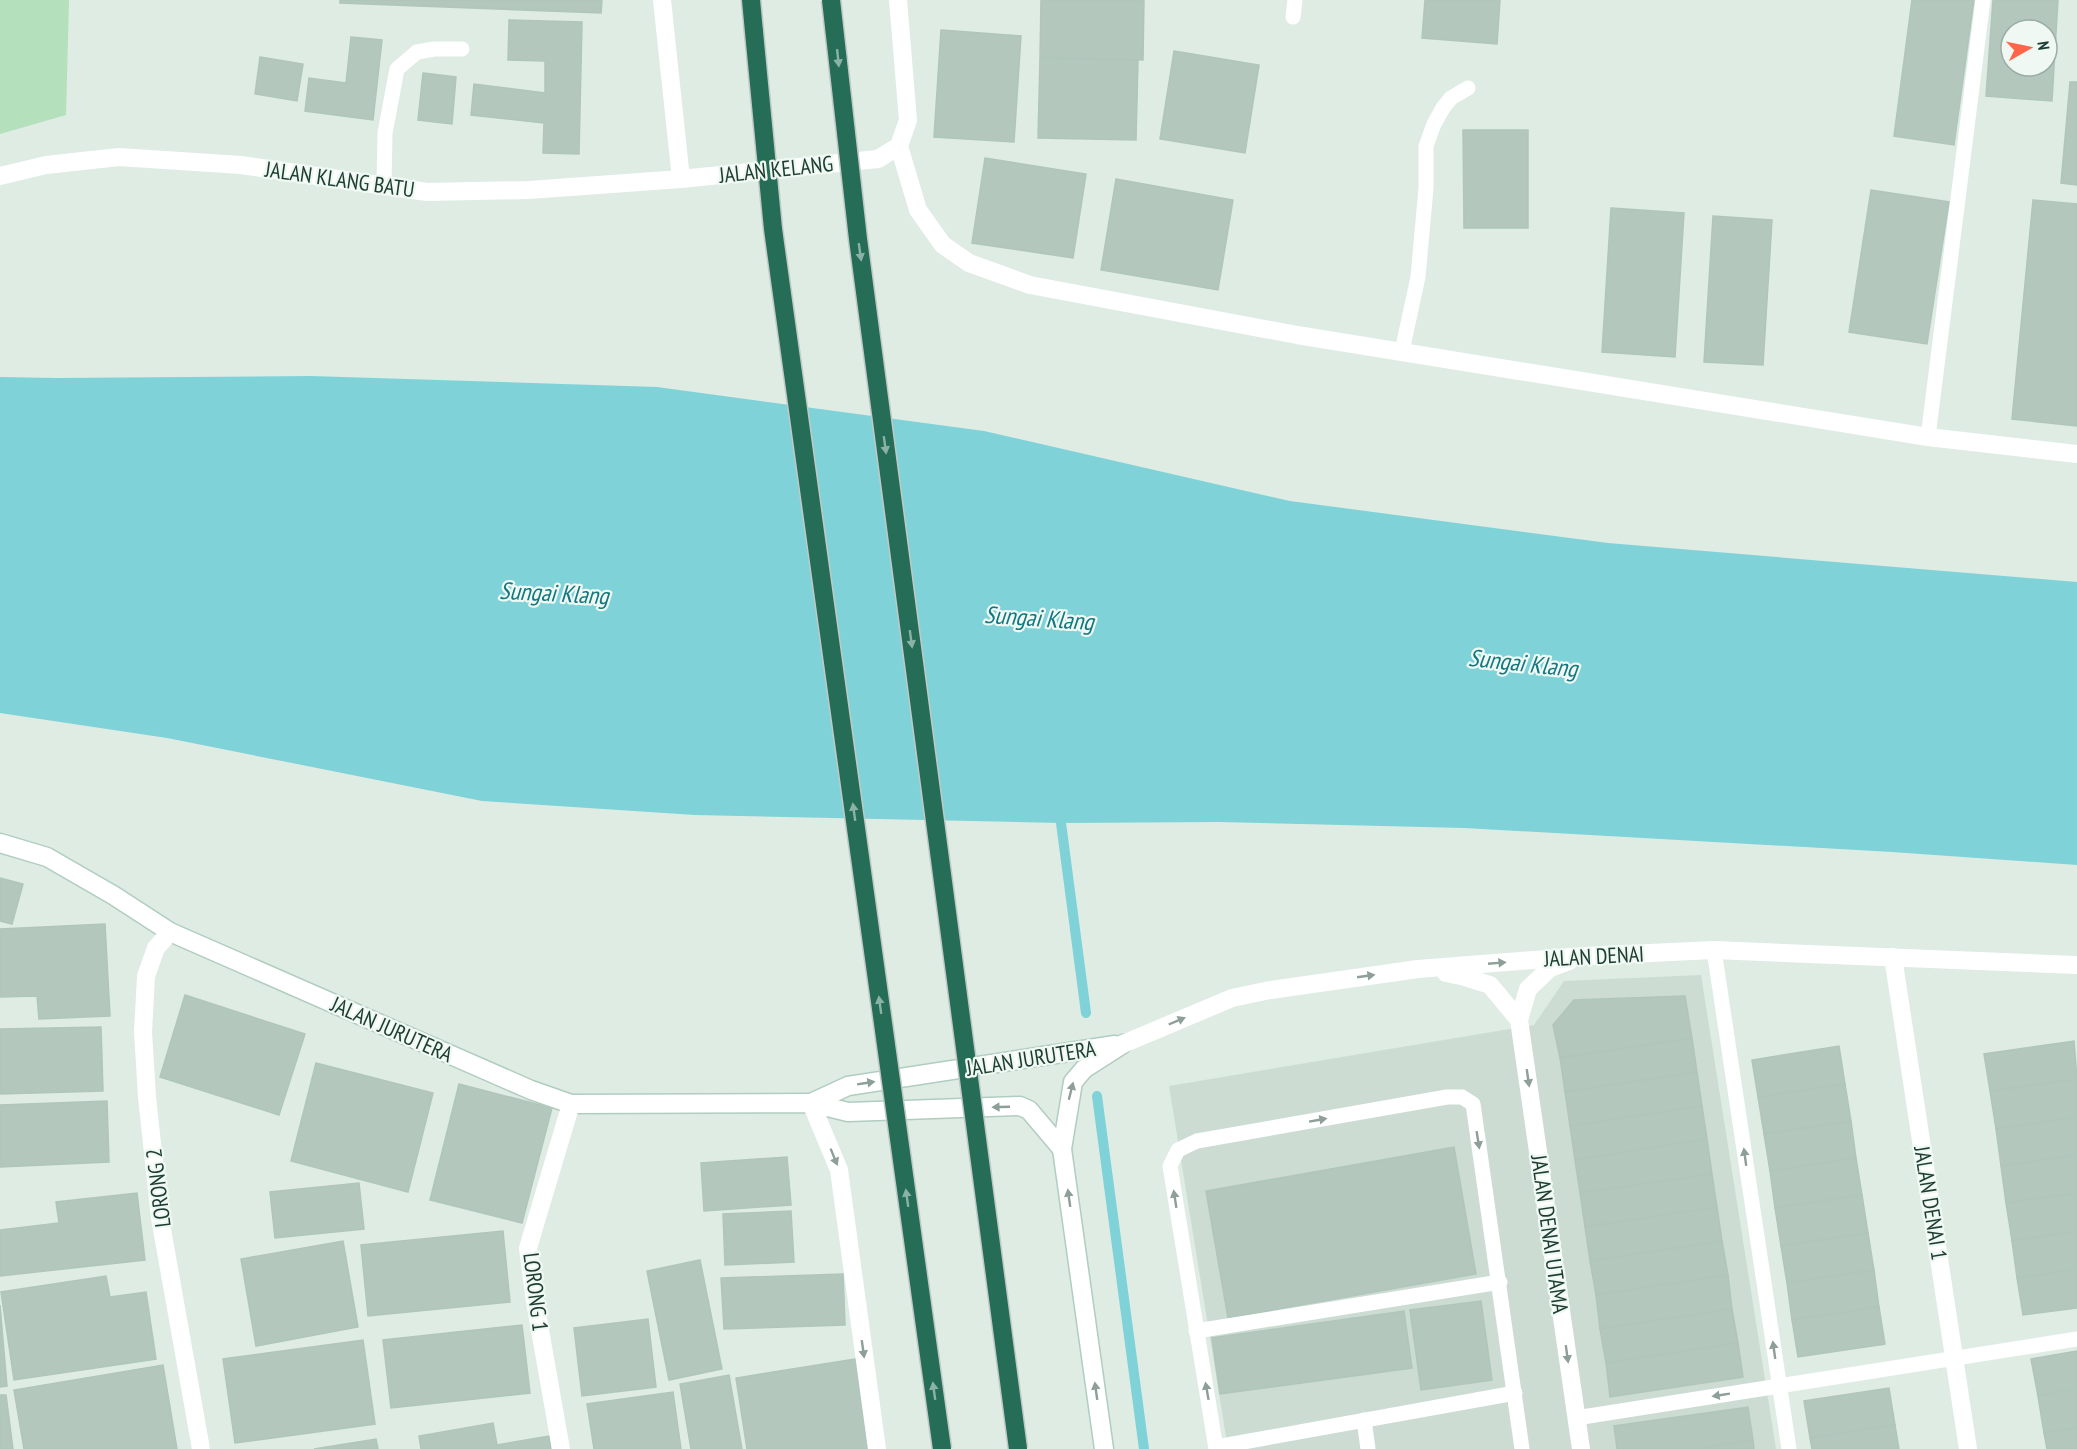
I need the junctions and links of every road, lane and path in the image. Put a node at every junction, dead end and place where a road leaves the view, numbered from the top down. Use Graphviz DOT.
graph roads {
  1 [pos="662,0"];
  2 [pos="751,0"];
  3 [pos="831,0"];
  4 [pos="898,0"];
  5 [pos="1295,0"];
  6 [pos="1983,0"];
  7 [pos="1293,17"];
  8 [pos="462,49"];
  9 [pos="1468,88"];
  10 [pos="899,146"];
  11 [pos="0,176"];
  12 [pos="681,179"];
  13 [pos="384,185"];
  14 [pos="1402,351"];
  15 [pos="1928,437"];
  16 [pos="2077,454"];
  17 [pos="0,843"];
  18 [pos="170,932"];
  19 [pos="1714,950"];
  20 [pos="1585,956"];
  21 [pos="1893,957"];
  22 [pos="2077,965"];
  23 [pos="1418,969"];
  24 [pos="1519,1020"];
  25 [pos="1123,1044"];
  26 [pos="811,1103"];
  27 [pos="571,1104"];
  28 [pos="1062,1149"];
  29 [pos="1500,1282"];
  30 [pos="1196,1331"];
  31 [pos="2077,1338"];
  32 [pos="1954,1358"];
  33 [pos="1779,1386"];
  34 [pos="1515,1393"];
  35 [pos="1576,1418"];
  36 [pos="1364,1420"];
  37 [pos="1216,1448"];
  38 [pos="201,1449"];
  39 [pos="561,1449"];
  40 [pos="877,1449"];
  41 [pos="942,1449"];
  42 [pos="1018,1449"];
  43 [pos="1104,1449"];
  44 [pos="1368,1449"];
  45 [pos="1522,1449"];
  46 [pos="1581,1449"];
  47 [pos="1789,1449"];
  48 [pos="1968,1449"];
  1 -- 12 [label="street"];
  41 -- 2 [label="highway, one-way, bridge"];
  3 -- 42 [label="highway, one-way, bridge"];
  4 -- 10 [label="street"];
  5 -- 7 [label="lane"];
  6 -- 15 [label="lane"];
  8 -- 13 [label="lane"];
  9 -- 14 [label="lane"];
  10 -- 12 [label="street, JALAN KELANG"];
  10 -- 14 [label="street"];
  11 -- 13 [label="street, JALAN KLANG BATU"];
  12 -- 13 [label="street, JALAN KLANG BATU"];
  14 -- 15 [label="street"];
  15 -- 16 [label="street"];
  17 -- 18 [label="street, JALAN JURUTERA"];
  18 -- 27 [label="street, JALAN JURUTERA"];
  18 -- 38 [label="street, LORONG 2"];
  19 -- 20 [label="street, JALAN DENAI"];
  19 -- 21 [label="street, JALAN DENAI"];
  33 -- 19 [label="lane, one-way"];
  23 -- 20 [label="street, JALAN DENAI, one-way"];
  20 -- 24 [label="street, JALAN DENAI UTAMA"];
  21 -- 22 [label="street, JALAN DENAI"];
  21 -- 32 [label="street, JALAN DENAI 1"];
  23 -- 24 [label="street"];
  25 -- 23 [label="street, JALAN DENAI, one-way"];
  24 -- 35 [label="street, JALAN DENAI UTAMA, one-way"];
  26 -- 25 [label="street, JALAN JURUTERA, one-way"];
  28 -- 25 [label="street, JALAN JURUTERA, one-way"];
  26 -- 27 [label="street, JALAN JURUTERA"];
  28 -- 26 [label="street, JALAN JURUTERA, one-way"];
  26 -- 40 [label="street, one-way"];
  27 -- 39 [label="street, LORONG 1"];
  43 -- 28 [label="street, JALAN JURUTERA, one-way"];
  29 -- 30 [label="lane"];
  30 -- 29 [label="lane, one-way"];
  29 -- 34 [label="lane"];
  37 -- 30 [label="lane, one-way"];
  31 -- 32 [label="lane"];
  32 -- 33 [label="lane"];
  32 -- 48 [label="street, JALAN DENAI 1"];
  33 -- 35 [label="lane, one-way"];
  33 -- 47 [label="lane"];
  34 -- 36 [label="lane"];
  34 -- 45 [label="lane"];
  35 -- 46 [label="street, JALAN DENAI UTAMA"];
  36 -- 37 [label="lane"];
  36 -- 44 [label="lane"];
}
